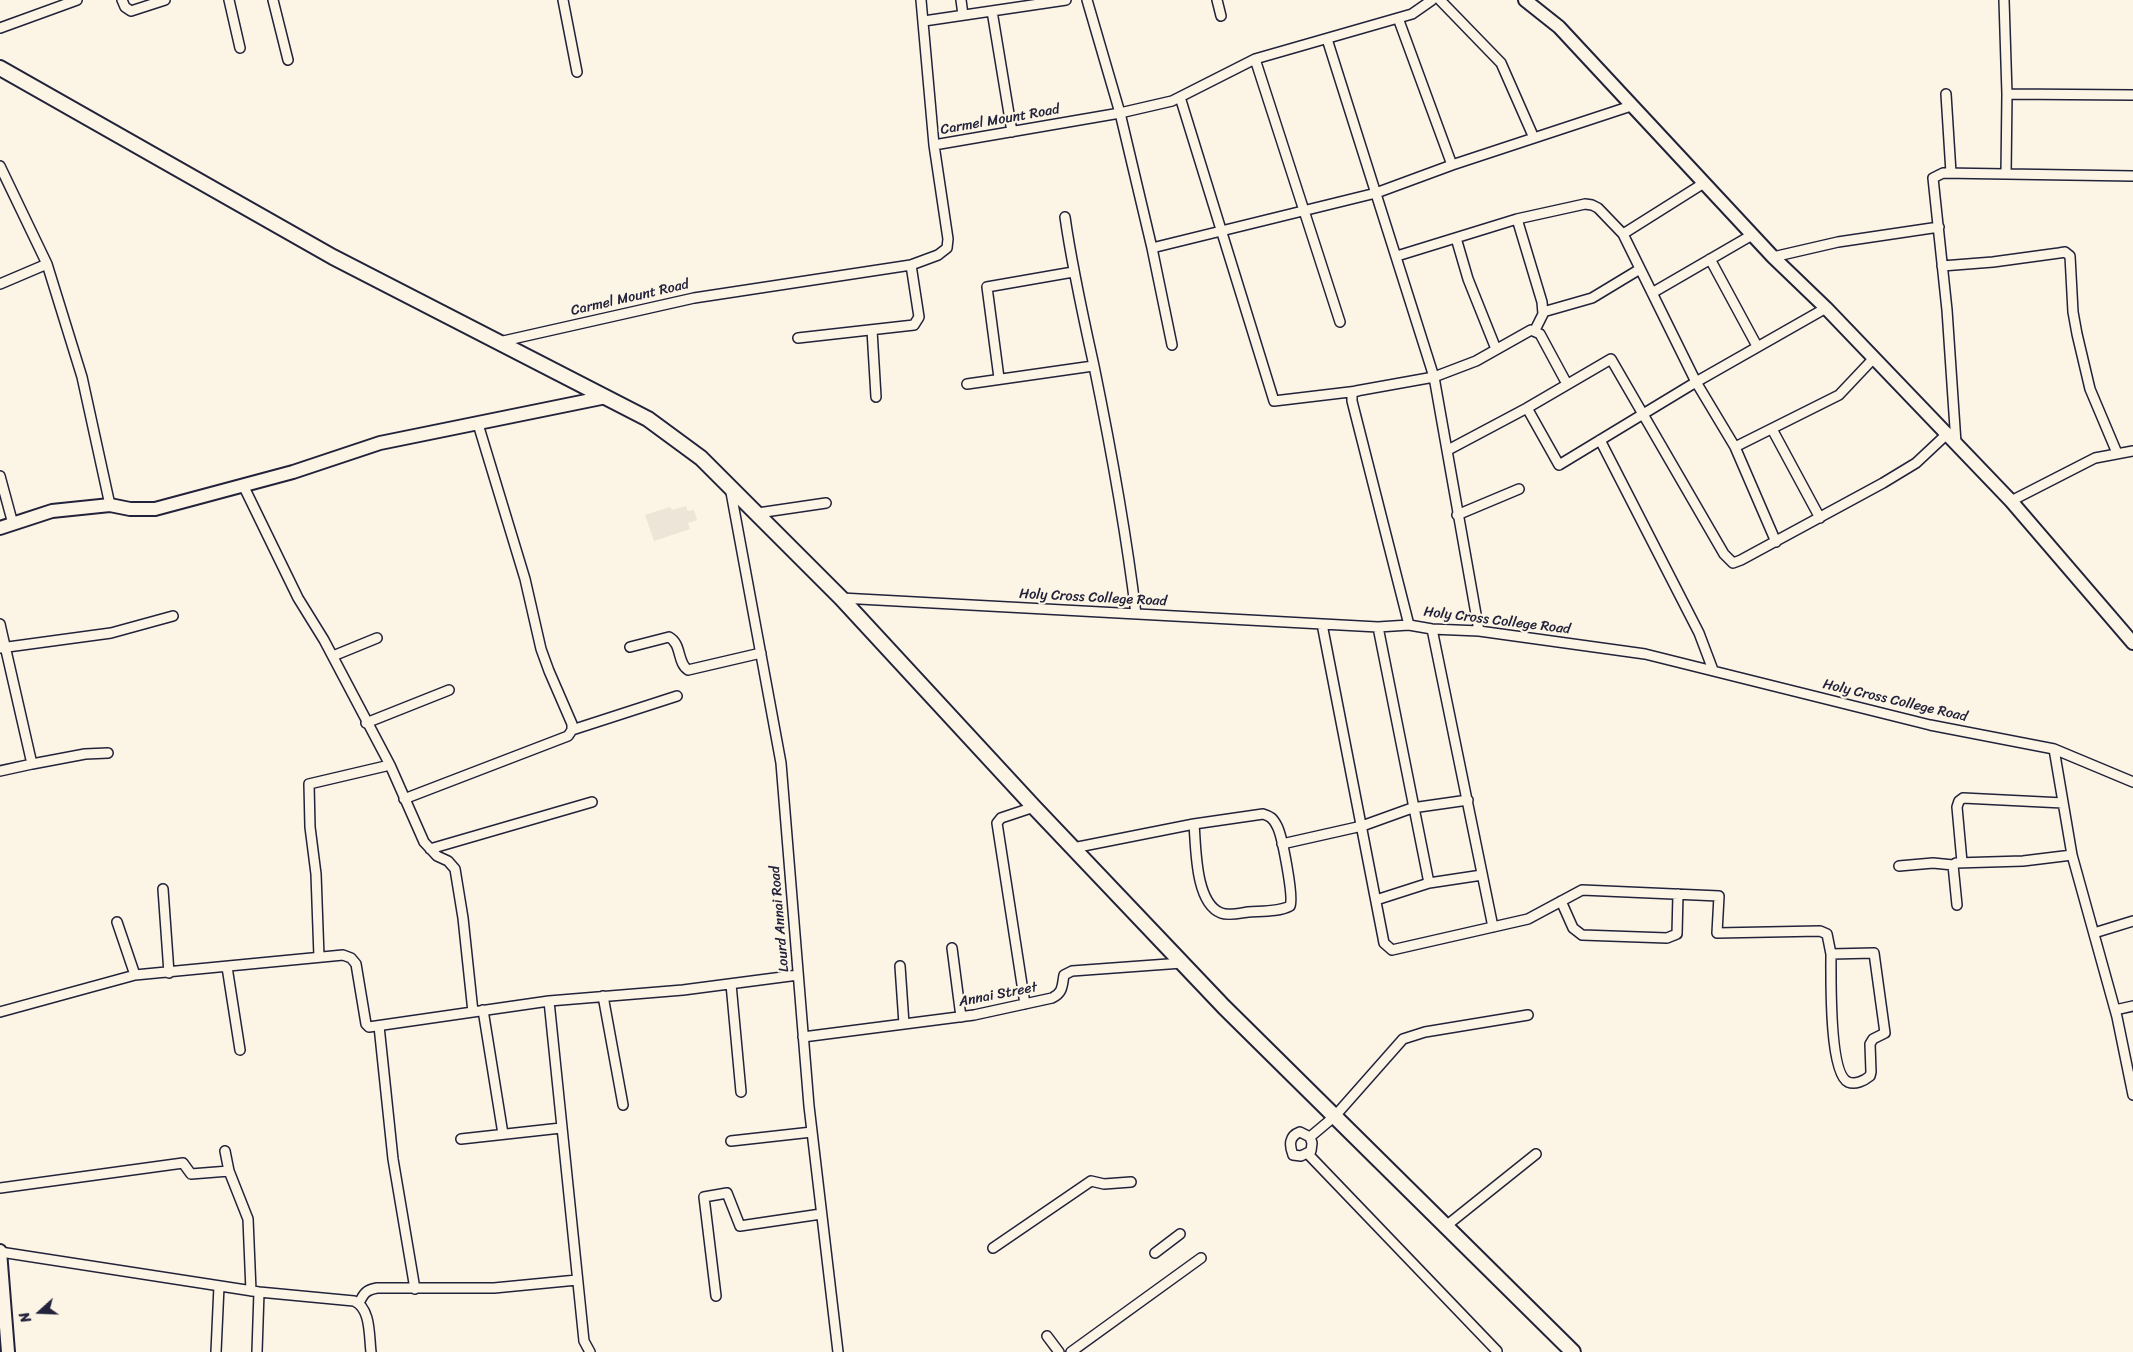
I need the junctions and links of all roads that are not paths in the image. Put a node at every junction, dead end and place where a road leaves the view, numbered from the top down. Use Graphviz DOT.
graph roads {
  1 [pos="77,0"];
  2 [pos="165,0"];
  3 [pos="229,0"];
  4 [pos="273,0"];
  5 [pos="563,0"];
  6 [pos="921,0"];
  7 [pos="961,0"];
  8 [pos="1066,0"];
  9 [pos="1087,0"];
  10 [pos="1217,0"];
  11 [pos="1432,0"];
  12 [pos="1440,0"];
  13 [pos="1525,0"];
  14 [pos="2004,0"];
  15 [pos="123,4"];
  16 [pos="992,11"];
  17 [pos="963,15"];
  18 [pos="1221,16"];
  19 [pos="1398,18"];
  20 [pos="924,21"];
  21 [pos="0,28"];
  22 [pos="1327,39"];
  23 [pos="240,48"];
  24 [pos="288,60"];
  25 [pos="1255,60"];
  26 [pos="0,68"];
  27 [pos="577,72"];
  28 [pos="1946,94"];
  29 [pos="2007,94"];
  30 [pos="2133,95"];
  31 [pos="1180,97"];
  32 [pos="1631,106"];
  33 [pos="1120,113"];
  34 [pos="1012,132"];
  35 [pos="1534,138"];
  36 [pos="934,145"];
  37 [pos="1452,165"];
  38 [pos="0,166"];
  39 [pos="1951,173"];
  40 [pos="2006,174"];
  41 [pos="2133,176"];
  42 [pos="1704,183"];
  43 [pos="1376,192"];
  44 [pos="1304,212"];
  45 [pos="1066,217"];
  46 [pos="1517,219"];
  47 [pos="1939,228"];
  48 [pos="1222,231"];
  49 [pos="1623,234"];
  50 [pos="1752,234"];
  51 [pos="1456,238"];
  52 [pos="1152,248"];
  53 [pos="1398,256"];
  54 [pos="1773,257"];
  55 [pos="1710,259"];
  56 [pos="47,264"];
  57 [pos="911,265"];
  58 [pos="1942,266"];
  59 [pos="1640,269"];
  60 [pos="1073,272"];
  61 [pos="0,284"];
  62 [pos="1652,293"];
  63 [pos="1826,308"];
  64 [pos="1543,312"];
  65 [pos="1340,322"];
  66 [pos="872,330"];
  67 [pos="1535,330"];
  68 [pos="798,338"];
  69 [pos="499,342"];
  70 [pos="1172,345"];
  71 [pos="1757,346"];
  72 [pos="1496,349"];
  73 [pos="1873,359"];
  74 [pos="1094,366"];
  75 [pos="1434,377"];
  76 [pos="999,378"];
  77 [pos="1696,382"];
  78 [pos="967,384"];
  79 [pos="1567,384"];
  80 [pos="1361,390"];
  81 [pos="876,396"];
  82 [pos="606,397"];
  83 [pos="1527,408"];
  84 [pos="1642,415"];
  85 [pos="478,424"];
  86 [pos="1772,429"];
  87 [pos="1948,433"];
  88 [pos="1600,440"];
  89 [pos="1956,443"];
  90 [pos="1735,448"];
  91 [pos="1448,450"];
  92 [pos="2133,451"];
  93 [pos="2116,453"];
  94 [pos="0,476"];
  95 [pos="243,485"];
  96 [pos="730,486"];
  97 [pos="1519,489"];
  98 [pos="2012,501"];
  99 [pos="826,503"];
  100 [pos="110,505"];
  101 [pos="758,513"];
  102 [pos="1457,515"];
  103 [pos="1820,518"];
  104 [pos="13,524"];
  105 [pos="0,528"];
  106 [pos="1776,542"];
  107 [pos="841,598"];
  108 [pos="1136,614"];
  109 [pos="173,616"];
  110 [pos="0,624"];
  111 [pos="1322,624"];
  112 [pos="1409,625"];
  113 [pos="1378,627"];
  114 [pos="1432,628"];
  115 [pos="1479,631"];
  116 [pos="377,638"];
  117 [pos="2133,643"];
  118 [pos="3,647"];
  119 [pos="630,647"];
  120 [pos="761,653"];
  121 [pos="333,656"];
  122 [pos="1713,670"];
  123 [pos="449,690"];
  124 [pos="677,696"];
  125 [pos="366,722"];
  126 [pos="572,730"];
  127 [pos="2054,749"];
  128 [pos="108,753"];
  129 [pos="32,764"];
  130 [pos="390,765"];
  131 [pos="0,771"];
  132 [pos="2133,782"];
  133 [pos="404,799"];
  134 [pos="1468,800"];
  135 [pos="592,802"];
  136 [pos="2063,802"];
  137 [pos="1034,807"];
  138 [pos="1412,808"];
  139 [pos="1194,824"];
  140 [pos="1362,826"];
  141 [pos="1282,844"];
  142 [pos="1073,848"];
  143 [pos="430,849"];
  144 [pos="2072,855"];
  145 [pos="1958,864"];
  146 [pos="1899,866"];
  147 [pos="1482,875"];
  148 [pos="1429,883"];
  149 [pos="163,889"];
  150 [pos="1678,894"];
  151 [pos="1376,900"];
  152 [pos="1561,901"];
  153 [pos="1957,905"];
  154 [pos="2133,920"];
  155 [pos="117,922"];
  156 [pos="1492,927"];
  157 [pos="2094,933"];
  158 [pos="952,948"];
  159 [pos="1831,954"];
  160 [pos="319,957"];
  161 [pos="1182,963"];
  162 [pos="900,966"];
  163 [pos="227,967"];
  164 [pos="169,973"];
  165 [pos="135,975"];
  166 [pos="798,975"];
  167 [pos="731,984"];
  168 [pos="603,996"];
  169 [pos="549,1001"];
  170 [pos="1025,1004"];
  171 [pos="2133,1006"];
  172 [pos="483,1010"];
  173 [pos="2116,1010"];
  174 [pos="0,1012"];
  175 [pos="473,1012"];
  176 [pos="1528,1015"];
  177 [pos="961,1017"];
  178 [pos="904,1024"];
  179 [pos="379,1026"];
  180 [pos="803,1037"];
  181 [pos="240,1050"];
  182 [pos="2130,1066"];
  183 [pos="741,1092"];
  184 [pos="2133,1095"];
  185 [pos="623,1105"];
  186 [pos="1335,1116"];
  187 [pos="561,1128"];
  188 [pos="812,1132"];
  189 [pos="503,1134"];
  190 [pos="1310,1137"];
  191 [pos="461,1139"];
  192 [pos="731,1141"];
  193 [pos="225,1151"];
  194 [pos="1308,1154"];
  195 [pos="1536,1154"];
  196 [pos="229,1171"];
  197 [pos="1131,1182"];
  198 [pos="0,1188"];
  199 [pos="821,1214"];
  200 [pos="1446,1226"];
  201 [pos="1180,1234"];
  202 [pos="993,1248"];
  203 [pos="0,1252"];
  204 [pos="1155,1253"];
  205 [pos="1200,1258"];
  206 [pos="578,1280"];
  207 [pos="219,1286"];
  208 [pos="415,1289"];
  209 [pos="255,1292"];
  210 [pos="716,1296"];
  211 [pos="359,1303"];
  212 [pos="2,1316"];
  213 [pos="1047,1336"];
  214 [pos="1497,1351"];
  215 [pos="8,1352"];
  216 [pos="216,1352"];
  217 [pos="256,1352"];
  218 [pos="371,1352"];
  219 [pos="590,1352"];
  220 [pos="838,1352"];
  221 [pos="1059,1352"];
  222 [pos="1071,1352"];
  223 [pos="1573,1352"];
  1 -- 21 [label="street"];
  2 -- 15 [label="street"];
  3 -- 23 [label="street"];
  4 -- 24 [label="street"];
  5 -- 27 [label="street"];
  6 -- 20 [label="street"];
  7 -- 17 [label="street"];
  8 -- 16 [label="street"];
  9 -- 33 [label="street"];
  10 -- 18 [label="street"];
  11 -- 19 [label="street, Carmel Mount Road"];
  12 -- 35 [label="street"];
  13 -- 32 [label="street"];
  14 -- 29 [label="street"];
  16 -- 17 [label="street"];
  16 -- 34 [label="street"];
  17 -- 20 [label="street"];
  19 -- 22 [label="street, Carmel Mount Road"];
  19 -- 37 [label="street"];
  20 -- 36 [label="street"];
  22 -- 25 [label="street, Carmel Mount Road"];
  22 -- 43 [label="street"];
  25 -- 31 [label="street, Carmel Mount Road"];
  25 -- 44 [label="street"];
  26 -- 69 [label="main road"];
  28 -- 39 [label="street"];
  29 -- 30 [label="street"];
  29 -- 40 [label="street"];
  31 -- 33 [label="street, Carmel Mount Road"];
  31 -- 48 [label="street"];
  32 -- 35 [label="street"];
  32 -- 42 [label="street"];
  33 -- 34 [label="street, Carmel Mount Road"];
  33 -- 52 [label="street"];
  34 -- 36 [label="street, Carmel Mount Road"];
  35 -- 37 [label="street"];
  36 -- 57 [label="street, Carmel Mount Road"];
  37 -- 43 [label="street"];
  38 -- 56 [label="street"];
  39 -- 40 [label="street"];
  39 -- 47 [label="street"];
  40 -- 41 [label="street"];
  42 -- 49 [label="street"];
  42 -- 50 [label="street"];
  43 -- 44 [label="street"];
  43 -- 53 [label="street"];
  44 -- 48 [label="street"];
  44 -- 65 [label="street"];
  45 -- 60 [label="street"];
  46 -- 49 [label="street"];
  46 -- 51 [label="street"];
  46 -- 64 [label="street"];
  47 -- 54 [label="street"];
  47 -- 58 [label="street"];
  48 -- 52 [label="street"];
  48 -- 80 [label="street"];
  49 -- 59 [label="street"];
  50 -- 54 [label="street"];
  50 -- 55 [label="street"];
  51 -- 53 [label="street"];
  51 -- 72 [label="street"];
  52 -- 70 [label="street"];
  53 -- 75 [label="street"];
  54 -- 63 [label="street"];
  55 -- 62 [label="street"];
  55 -- 71 [label="street"];
  56 -- 61 [label="street"];
  56 -- 100 [label="street"];
  57 -- 66 [label="street"];
  57 -- 69 [label="street, Carmel Mount Road"];
  58 -- 89 [label="street"];
  58 -- 93 [label="street"];
  59 -- 62 [label="street"];
  59 -- 64 [label="street"];
  60 -- 74 [label="street"];
  60 -- 76 [label="street"];
  62 -- 77 [label="street"];
  63 -- 71 [label="street"];
  63 -- 73 [label="street"];
  64 -- 67 [label="street"];
  66 -- 68 [label="street"];
  66 -- 81 [label="street"];
  67 -- 72 [label="street"];
  67 -- 79 [label="street"];
  69 -- 82 [label="main road"];
  71 -- 77 [label="street"];
  72 -- 75 [label="street"];
  73 -- 86 [label="street"];
  73 -- 87 [label="street"];
  74 -- 76 [label="street"];
  74 -- 108 [label="street"];
  75 -- 80 [label="street"];
  75 -- 91 [label="street"];
  76 -- 78 [label="street"];
  77 -- 84 [label="street"];
  77 -- 90 [label="street"];
  79 -- 83 [label="street"];
  79 -- 84 [label="street"];
  80 -- 112 [label="street"];
  82 -- 85 [label="street"];
  82 -- 96 [label="main road"];
  83 -- 88 [label="street"];
  83 -- 91 [label="street"];
  84 -- 88 [label="street"];
  84 -- 106 [label="street"];
  85 -- 95 [label="street"];
  85 -- 126 [label="street"];
  86 -- 90 [label="street"];
  86 -- 103 [label="street"];
  87 -- 89 [label="street"];
  87 -- 103 [label="street"];
  88 -- 122 [label="street"];
  89 -- 98 [label="street"];
  90 -- 106 [label="street"];
  91 -- 102 [label="street"];
  92 -- 93 [label="street"];
  93 -- 98 [label="street"];
  94 -- 104 [label="street"];
  95 -- 100 [label="street"];
  95 -- 121 [label="street"];
  96 -- 101 [label="main road"];
  96 -- 120 [label="street, Lourd Annai Road"];
  97 -- 102 [label="street"];
  98 -- 117 [label="street"];
  99 -- 101 [label="street"];
  100 -- 104 [label="street"];
  101 -- 107 [label="main road"];
  102 -- 115 [label="street"];
  103 -- 106 [label="street"];
  104 -- 105 [label="street"];
  107 -- 108 [label="street, Holy Cross College Road"];
  107 -- 137 [label="main road"];
  108 -- 111 [label="street, Holy Cross College Road"];
  109 -- 118 [label="street"];
  110 -- 118 [label="street"];
  111 -- 113 [label="street, Holy Cross College Road"];
  111 -- 140 [label="street"];
  112 -- 113 [label="street, Holy Cross College Road"];
  112 -- 114 [label="street, Holy Cross College Road"];
  113 -- 138 [label="street"];
  114 -- 115 [label="street, Holy Cross College Road"];
  114 -- 134 [label="street"];
  115 -- 122 [label="street, Holy Cross College Road"];
  116 -- 121 [label="street"];
  118 -- 129 [label="street"];
  119 -- 120 [label="street"];
  120 -- 166 [label="street, Lourd Annai Road"];
  121 -- 125 [label="street"];
  122 -- 127 [label="street, Holy Cross College Road"];
  123 -- 125 [label="street"];
  124 -- 126 [label="street"];
  125 -- 130 [label="street"];
  126 -- 133 [label="street"];
  127 -- 132 [label="street, Holy Cross College Road"];
  127 -- 136 [label="street"];
  128 -- 129 [label="street"];
  129 -- 131 [label="street"];
  130 -- 133 [label="street"];
  130 -- 160 [label="street"];
  133 -- 143 [label="street"];
  134 -- 138 [label="street"];
  134 -- 147 [label="street"];
  135 -- 143 [label="street"];
  136 -- 144 [label="street"];
  136 -- 145 [label="street"];
  137 -- 142 [label="main road"];
  137 -- 170 [label="street"];
  138 -- 140 [label="street"];
  138 -- 148 [label="street"];
  139 -- 141 [label="street"];
  139 -- 141 [label="street"];
  139 -- 142 [label="street"];
  140 -- 141 [label="street"];
  140 -- 151 [label="street"];
  142 -- 161 [label="main road"];
  143 -- 175 [label="street"];
  144 -- 145 [label="street"];
  144 -- 157 [label="street"];
  145 -- 146 [label="street"];
  145 -- 153 [label="street"];
  147 -- 148 [label="street"];
  147 -- 156 [label="street"];
  148 -- 151 [label="street"];
  149 -- 164 [label="street"];
  150 -- 152 [label="street"];
  150 -- 152 [label="street"];
  150 -- 159 [label="street"];
  151 -- 156 [label="street"];
  152 -- 156 [label="street"];
  154 -- 157 [label="street"];
  155 -- 165 [label="street"];
  157 -- 173 [label="street"];
  158 -- 177 [label="street"];
  159 -- 159 [label="street"];
  160 -- 163 [label="street"];
  160 -- 179 [label="street"];
  161 -- 170 [label="street, Annai Street"];
  161 -- 186 [label="main road"];
  162 -- 178 [label="street"];
  163 -- 164 [label="street"];
  163 -- 181 [label="street"];
  164 -- 165 [label="street"];
  165 -- 174 [label="street"];
  166 -- 167 [label="street"];
  166 -- 180 [label="street, Lourd Annai Road"];
  167 -- 168 [label="street"];
  167 -- 183 [label="street"];
  168 -- 169 [label="street"];
  168 -- 185 [label="street"];
  169 -- 172 [label="street"];
  169 -- 187 [label="street"];
  170 -- 177 [label="street, Annai Street"];
  171 -- 173 [label="street"];
  172 -- 175 [label="street"];
  172 -- 189 [label="street"];
  173 -- 182 [label="street"];
  175 -- 179 [label="street"];
  176 -- 186 [label="street"];
  177 -- 178 [label="street, Annai Street"];
  178 -- 180 [label="street, Annai Street"];
  179 -- 208 [label="street"];
  180 -- 188 [label="street, Lourd Annai Road"];
  182 -- 184 [label="street"];
  186 -- 190 [label="street"];
  186 -- 200 [label="main road"];
  187 -- 189 [label="street"];
  187 -- 206 [label="street"];
  188 -- 192 [label="street"];
  188 -- 199 [label="street, Lourd Annai Road"];
  189 -- 191 [label="street"];
  190 -- 194 [label="street"];
  190 -- 194 [label="street"];
  193 -- 196 [label="street"];
  194 -- 214 [label="street"];
  195 -- 200 [label="street"];
  196 -- 198 [label="street"];
  196 -- 209 [label="street"];
  197 -- 202 [label="street"];
  199 -- 210 [label="street"];
  199 -- 220 [label="street, Lourd Annai Road"];
  200 -- 223 [label="main road"];
  201 -- 204 [label="street"];
  203 -- 207 [label="street"];
  203 -- 212 [label="street"];
  205 -- 222 [label="street"];
  206 -- 208 [label="street"];
  206 -- 219 [label="street"];
  207 -- 209 [label="street"];
  207 -- 216 [label="street"];
  208 -- 211 [label="street"];
  209 -- 211 [label="street"];
  209 -- 217 [label="street"];
  211 -- 218 [label="street"];
  212 -- 215 [label="street"];
  213 -- 221 [label="street"];
}
